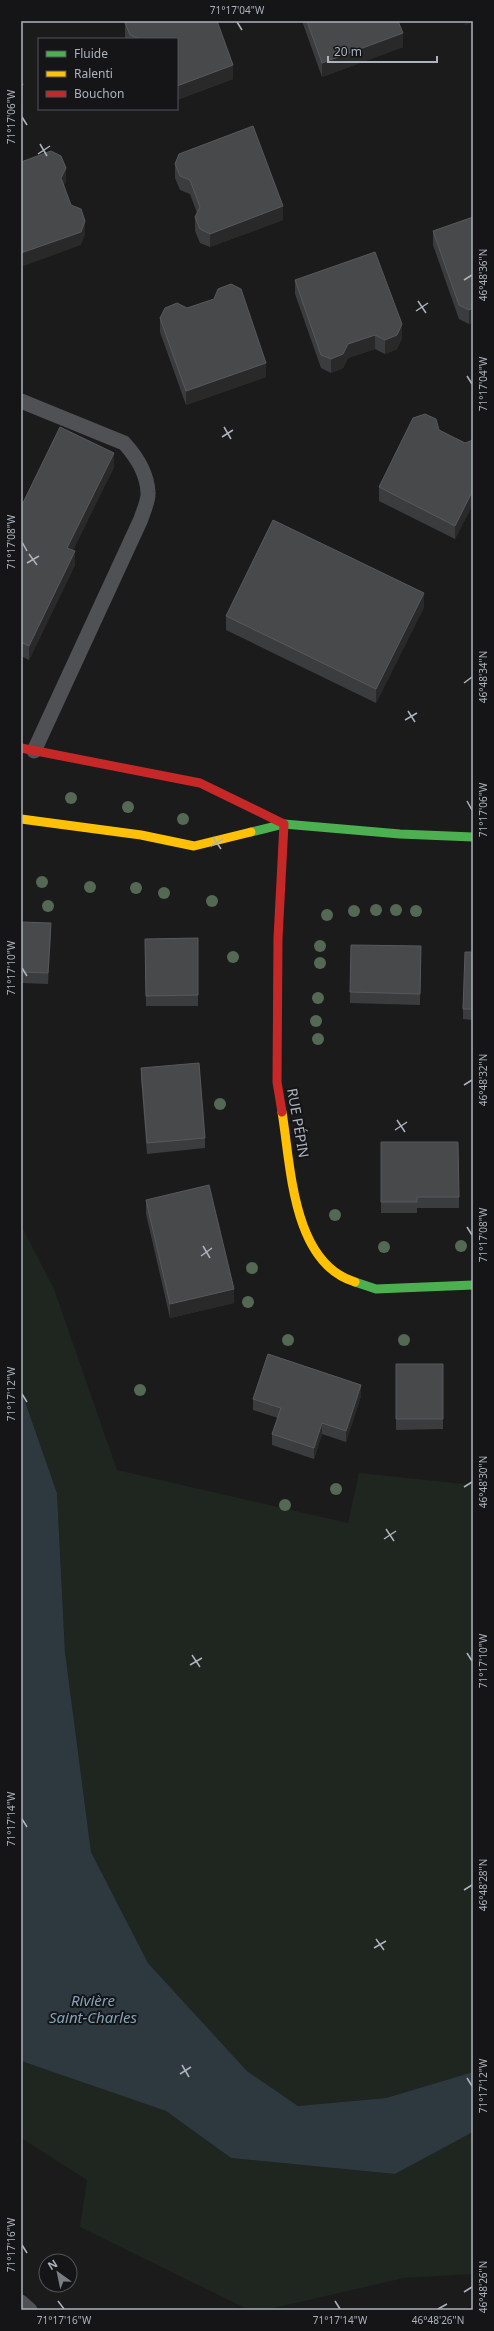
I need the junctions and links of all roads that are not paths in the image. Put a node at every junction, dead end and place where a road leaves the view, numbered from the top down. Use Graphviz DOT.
graph roads {
  1 [pos="21,401"];
  2 [pos="27,749"];
  3 [pos="21,819"];
  4 [pos="284,824"];
  5 [pos="473,837"];
  6 [pos="473,1285"];
  7 [pos="21,2302"];
  8 [pos="30,2310"];
  1 -- 2 [label="lane"];
  2 -- 4 [label="main road"];
  3 -- 4 [label="main road"];
  4 -- 5 [label="main road"];
  4 -- 6 [label="main road, RUE PÉPIN"];
  7 -- 8 [label="lane"];
}
